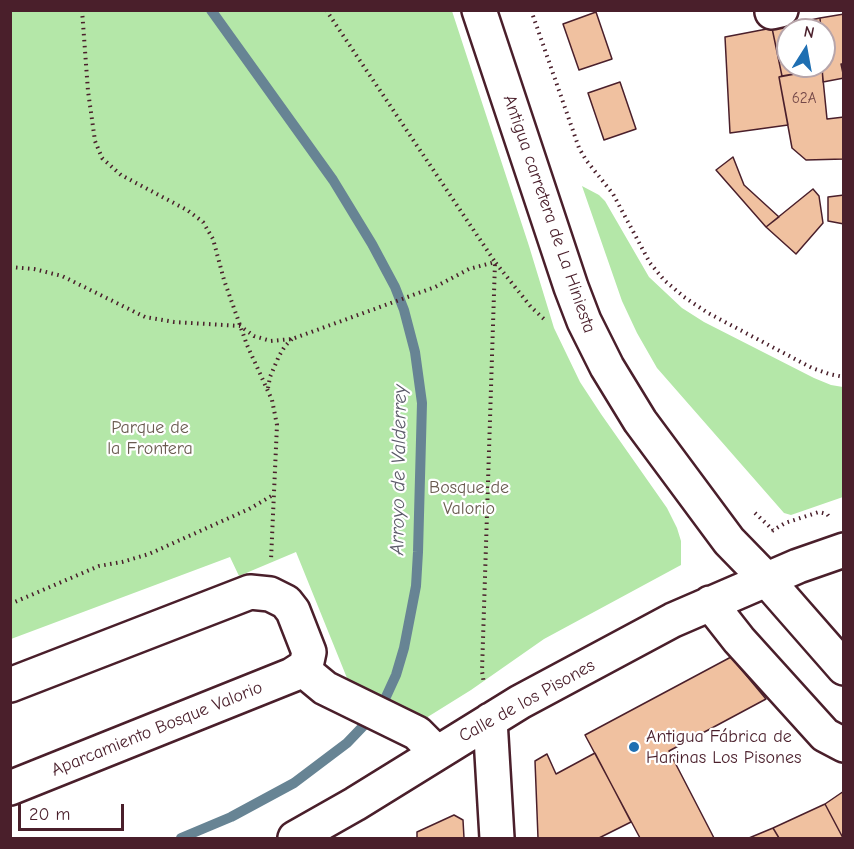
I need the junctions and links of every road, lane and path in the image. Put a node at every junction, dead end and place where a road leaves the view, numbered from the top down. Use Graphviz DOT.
graph roads {
  1 [pos="82,10"];
  2 [pos="326,10"];
  3 [pos="480,10"];
  4 [pos="531,10"];
  5 [pos="495,262"];
  6 [pos="10,267"];
  7 [pos="584,321"];
  8 [pos="240,326"];
  9 [pos="292,339"];
  10 [pos="843,377"];
  11 [pos="268,389"];
  12 [pos="273,495"];
  13 [pos="752,509"];
  14 [pos="838,537"];
  15 [pos="766,579"];
  16 [pos="270,594"];
  17 [pos="710,603"];
  18 [pos="10,604"];
  19 [pos="843,668"];
  20 [pos="302,669"];
  21 [pos="10,685"];
  22 [pos="490,720"];
  23 [pos="843,745"];
  24 [pos="434,754"];
  25 [pos="10,788"];
  26 [pos="296,838"];
  27 [pos="497,838"];
  1 -- 8 [label="path"];
  2 -- 5 [label="path"];
  3 -- 7 [label="street, Antigua carretera de La Hiniesta"];
  4 -- 10 [label="path"];
  5 -- 7 [label="path"];
  5 -- 9 [label="path"];
  5 -- 22 [label="path"];
  6 -- 8 [label="path"];
  7 -- 15 [label="street, Antigua carretera de La Hiniesta"];
  8 -- 9 [label="path"];
  8 -- 11 [label="path"];
  9 -- 11 [label="path"];
  11 -- 12 [label="path"];
  12 -- 16 [label="path"];
  12 -- 18 [label="path"];
  13 -- 14 [label="path"];
  14 -- 15 [label="street, Calle de los Pisones"];
  15 -- 17 [label="street, Calle de los Pisones"];
  15 -- 19 [label="street, Antigua carretera de La Hiniesta"];
  16 -- 20 [label="street"];
  16 -- 21 [label="street"];
  17 -- 22 [label="street, Calle de los Pisones"];
  17 -- 23 [label="street"];
  20 -- 24 [label="street"];
  20 -- 25 [label="street, Aparcamiento Bosque Valorio"];
  22 -- 24 [label="street, Calle de los Pisones"];
  22 -- 27 [label="street"];
  24 -- 26 [label="street, Calle de los Pisones"];
}
